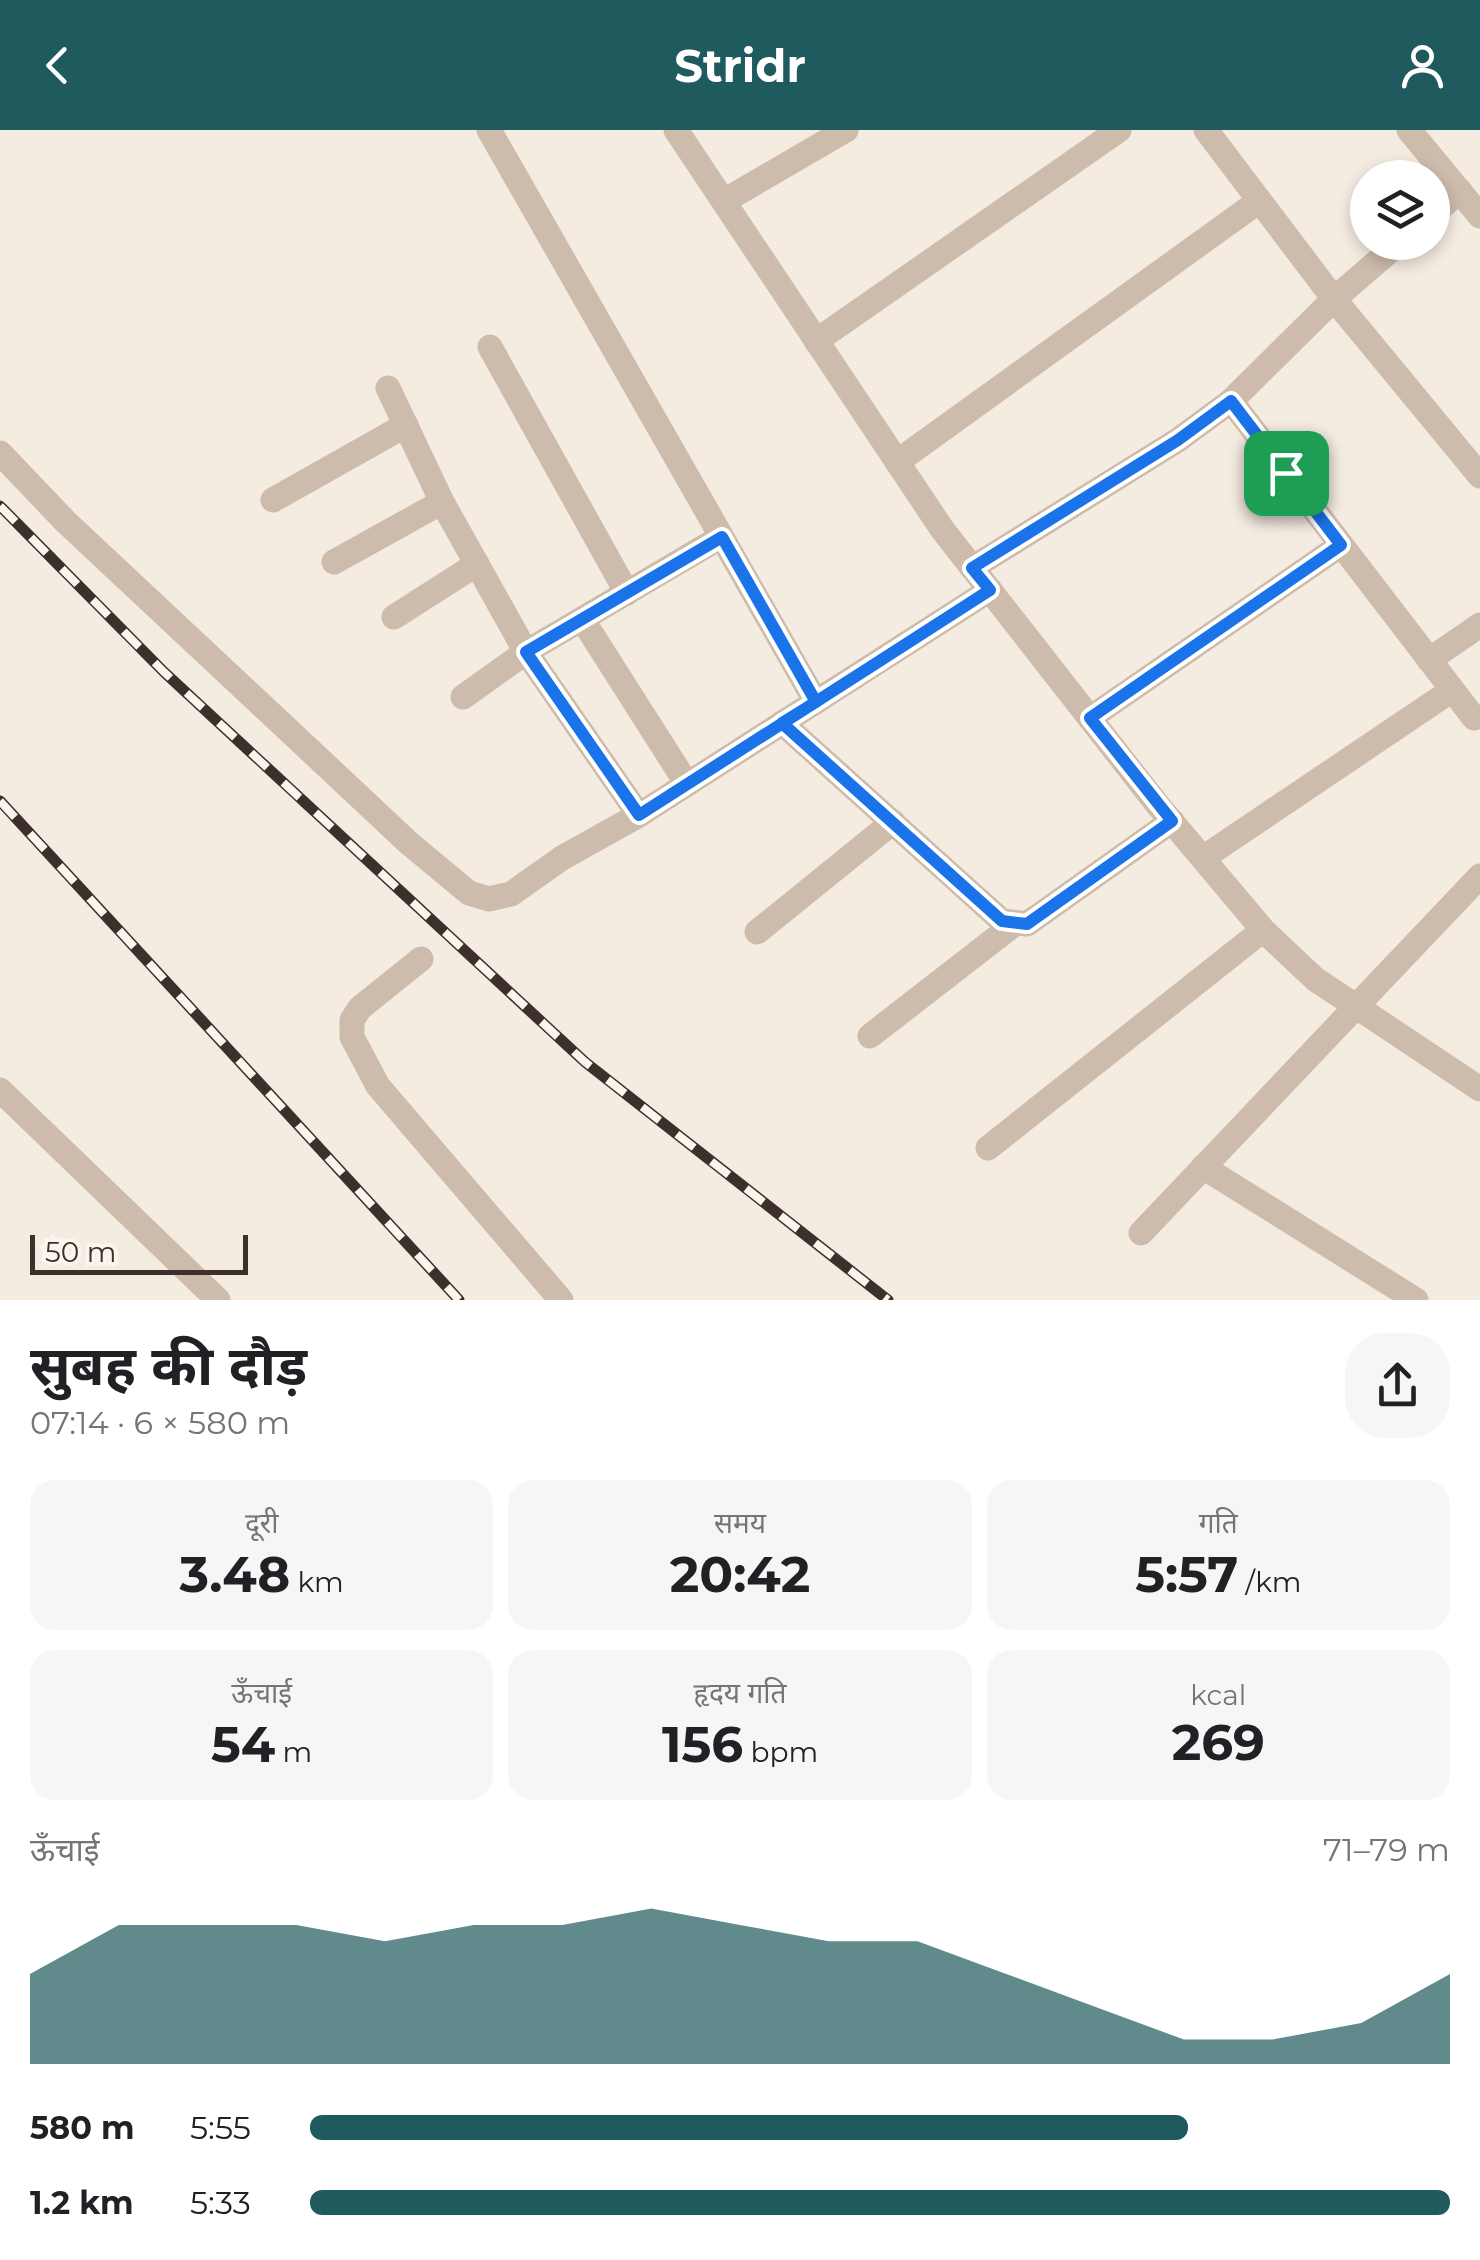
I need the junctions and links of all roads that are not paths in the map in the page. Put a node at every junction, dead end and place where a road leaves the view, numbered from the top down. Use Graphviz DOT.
graph roads {
  1 [pos="489,130"];
  2 [pos="676,130"];
  3 [pos="846,130"];
  4 [pos="1119,130"];
  5 [pos="1206,130"];
  6 [pos="1408,130"];
  7 [pos="1460,192"];
  8 [pos="1450,200"];
  9 [pos="724,201"];
  10 [pos="1259,201"];
  11 [pos="1480,216"];
  12 [pos="1379,260"];
  13 [pos="1334,299"];
  14 [pos="816,341"];
  15 [pos="490,347"];
  16 [pos="388,388"];
  17 [pos="1231,401"];
  18 [pos="406,425"];
  19 [pos="0,453"];
  20 [pos="897,462"];
  21 [pos="1480,476"];
  22 [pos="273,500"];
  23 [pos="442,502"];
  24 [pos="722,537"];
  25 [pos="1341,545"];
  26 [pos="334,562"];
  27 [pos="477,564"];
  28 [pos="972,568"];
  29 [pos="990,590"];
  30 [pos="627,592"];
  31 [pos="394,616"];
  32 [pos="582,620"];
  33 [pos="1480,625"];
  34 [pos="526,652"];
  35 [pos="1429,660"];
  36 [pos="1452,690"];
  37 [pos="463,698"];
  38 [pos="816,702"];
  39 [pos="1090,718"];
  40 [pos="1474,718"];
  41 [pos="782,723"];
  42 [pos="687,784"];
  43 [pos="639,815"];
  44 [pos="1172,821"];
  45 [pos="893,822"];
  46 [pos="1202,858"];
  47 [pos="1480,876"];
  48 [pos="1013,925"];
  49 [pos="1262,930"];
  50 [pos="757,932"];
  51 [pos="420,958"];
  52 [pos="1356,1005"];
  53 [pos="870,1036"];
  54 [pos="1480,1089"];
  55 [pos="0,1090"];
  56 [pos="988,1148"];
  57 [pos="1203,1167"];
  58 [pos="1141,1233"];
  59 [pos="218,1300"];
  60 [pos="561,1300"];
  61 [pos="1416,1300"];
  1 -- 24 [label="street"];
  2 -- 9 [label="street"];
  3 -- 9 [label="street"];
  4 -- 14 [label="street"];
  5 -- 10 [label="street"];
  6 -- 7 [label="street"];
  7 -- 8 [label="street"];
  7 -- 11 [label="street"];
  9 -- 14 [label="street"];
  10 -- 13 [label="street"];
  10 -- 20 [label="street"];
  12 -- 13 [label="street"];
  13 -- 17 [label="street"];
  13 -- 21 [label="street"];
  14 -- 20 [label="street"];
  15 -- 30 [label="street"];
  16 -- 18 [label="street"];
  17 -- 25 [label="street"];
  17 -- 28 [label="street"];
  18 -- 22 [label="street"];
  18 -- 23 [label="street"];
  19 -- 43 [label="street"];
  20 -- 28 [label="street"];
  23 -- 26 [label="street"];
  23 -- 27 [label="street"];
  24 -- 30 [label="street"];
  24 -- 38 [label="street"];
  25 -- 35 [label="street"];
  25 -- 39 [label="street"];
  27 -- 31 [label="street"];
  27 -- 34 [label="street"];
  28 -- 29 [label="street"];
  29 -- 38 [label="street"];
  29 -- 39 [label="street"];
  30 -- 32 [label="street"];
  32 -- 34 [label="street"];
  32 -- 42 [label="street"];
  33 -- 35 [label="street"];
  34 -- 37 [label="street"];
  34 -- 43 [label="street"];
  35 -- 36 [label="street"];
  36 -- 40 [label="street"];
  36 -- 46 [label="street"];
  38 -- 41 [label="street"];
  39 -- 44 [label="street"];
  41 -- 42 [label="street"];
  41 -- 45 [label="street"];
  42 -- 43 [label="street"];
  44 -- 46 [label="street"];
  44 -- 48 [label="street"];
  45 -- 48 [label="street"];
  45 -- 50 [label="street"];
  46 -- 49 [label="street"];
  47 -- 52 [label="street"];
  48 -- 53 [label="street"];
  49 -- 52 [label="street"];
  49 -- 56 [label="street"];
  51 -- 60 [label="street"];
  52 -- 54 [label="street"];
  52 -- 57 [label="street"];
  55 -- 59 [label="street"];
  57 -- 58 [label="street"];
  57 -- 61 [label="street"];
}
